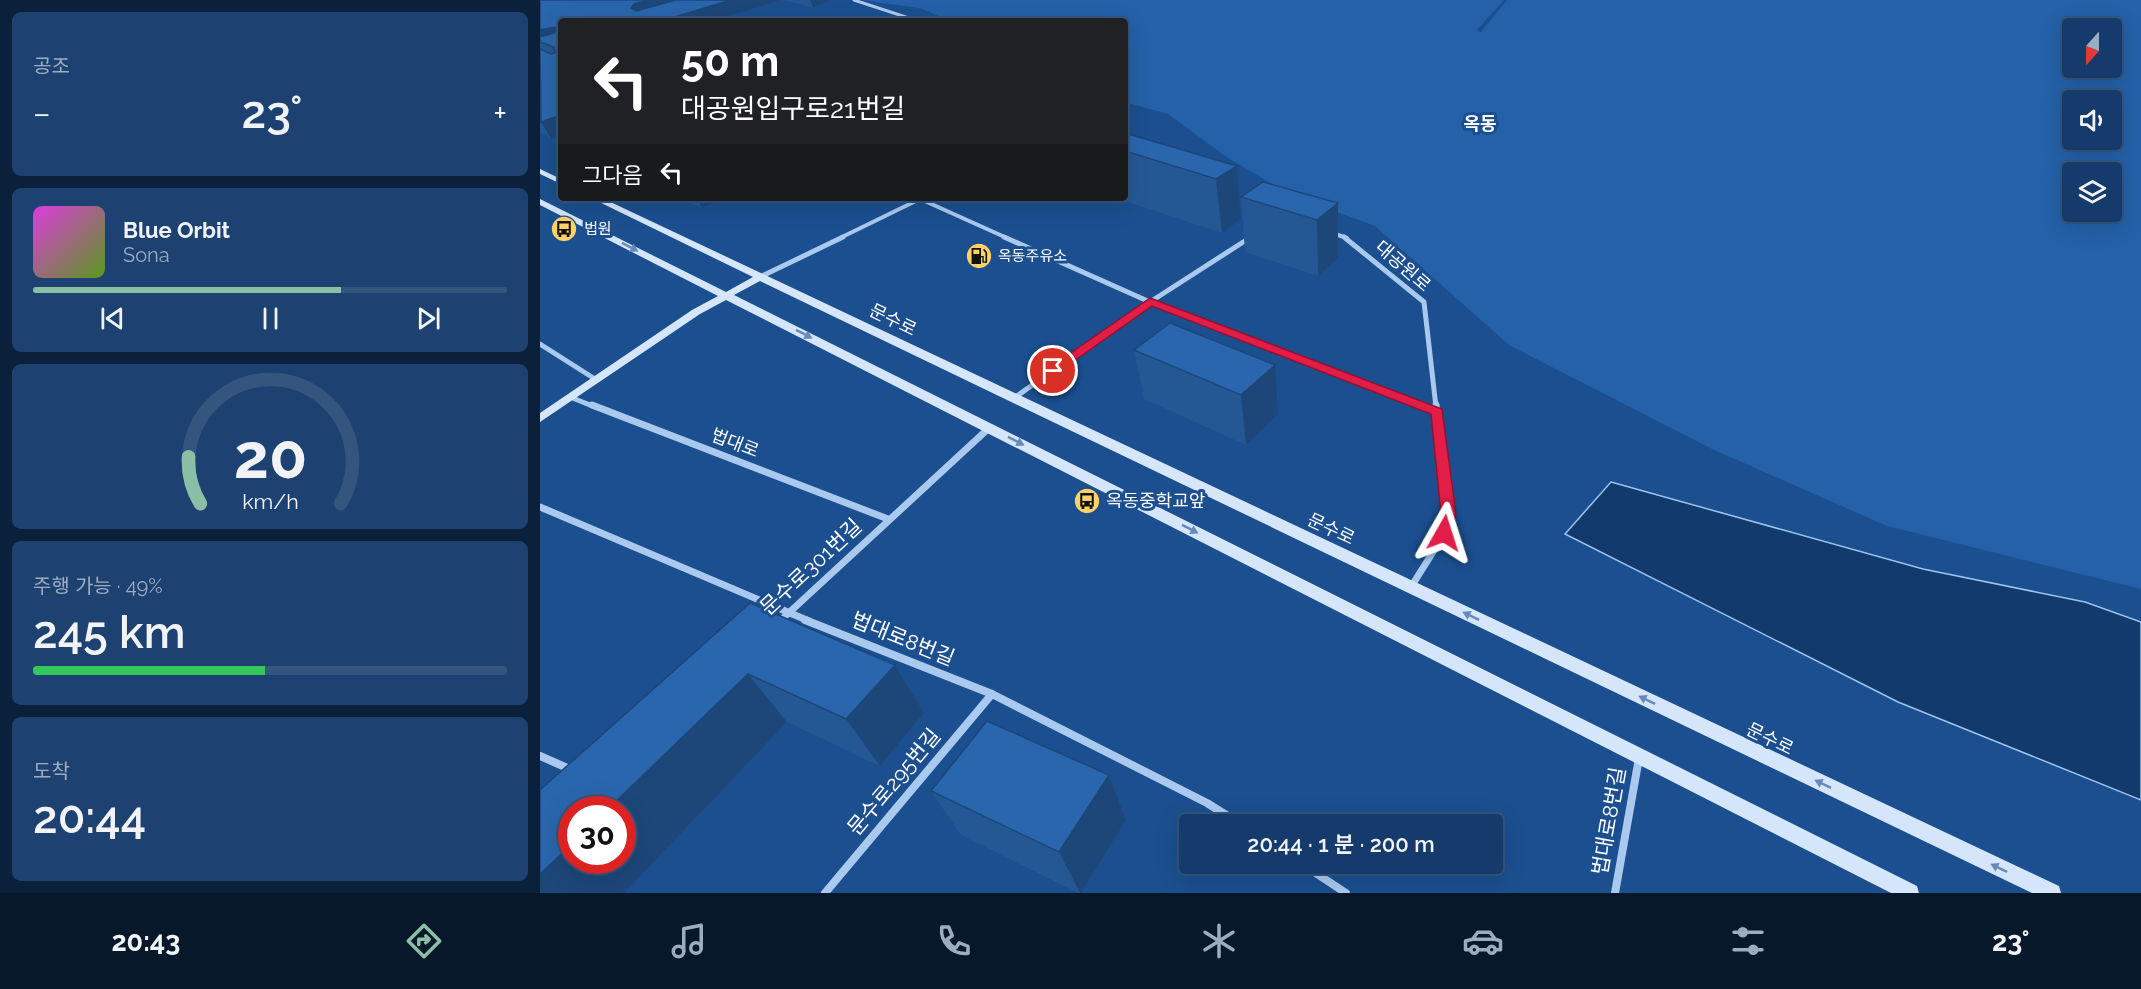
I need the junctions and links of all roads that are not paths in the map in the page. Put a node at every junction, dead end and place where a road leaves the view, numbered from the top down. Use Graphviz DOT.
graph roads {
  1 [pos="854,0"];
  2 [pos="912,18"];
  3 [pos="540,171"];
  4 [pos="558,180"];
  5 [pos="601,201"];
  6 [pos="914,201"];
  7 [pos="927,201"];
  8 [pos="540,202"];
  9 [pos="1325,230"];
  10 [pos="1254,235"];
  11 [pos="760,277"];
  12 [pos="726,295"];
  13 [pos="1150,302"];
  14 [pos="540,344"];
  15 [pos="595,379"];
  16 [pos="570,397"];
  17 [pos="1014,398"];
  18 [pos="1437,412"];
  19 [pos="540,418"];
  20 [pos="989,428"];
  21 [pos="540,507"];
  22 [pos="888,519"];
  23 [pos="1411,587"];
  24 [pos="788,613"];
  25 [pos="771,630"];
  26 [pos="992,694"];
  27 [pos="540,756"];
  28 [pos="1640,756"];
  29 [pos="579,773"];
  30 [pos="1224,814"];
  31 [pos="1317,874"];
  32 [pos="825,893"];
  33 [pos="1346,893"];
  34 [pos="1615,893"];
  35 [pos="1910,893"];
  36 [pos="2052,893"];
  1 -- 2 [label="street"];
  3 -- 4 [label="main road"];
  5 -- 11 [label="main road, 문수로"];
  6 -- 11 [label="street"];
  7 -- 13 [label="street"];
  8 -- 12 [label="main road, one-way"];
  9 -- 18 [label="street, 대공원로"];
  10 -- 13 [label="street"];
  11 -- 12 [label="main road"];
  11 -- 17 [label="main road, 문수로"];
  12 -- 15 [label="main road"];
  12 -- 20 [label="main road, one-way"];
  13 -- 17 [label="street"];
  13 -- 18 [label="street"];
  14 -- 15 [label="street"];
  15 -- 16 [label="main road"];
  16 -- 19 [label="main road"];
  16 -- 22 [label="street, 법대로"];
  17 -- 23 [label="main road, 문수로"];
  18 -- 23 [label="street, 대공원로"];
  20 -- 22 [label="street, 문수로301번길"];
  20 -- 28 [label="main road, one-way"];
  21 -- 24 [label="street, 법대로8번길"];
  22 -- 24 [label="street, 문수로301번길"];
  36 -- 23 [label="main road, 문수로, one-way"];
  24 -- 25 [label="street, 문수로301번길"];
  24 -- 26 [label="street, 법대로8번길"];
  26 -- 30 [label="street, 법대로8번길"];
  26 -- 32 [label="street, 문수로295번길"];
  27 -- 29 [label="street"];
  28 -- 34 [label="street, 법대로8번길"];
  28 -- 35 [label="main road"];
  31 -- 33 [label="street"];
}
